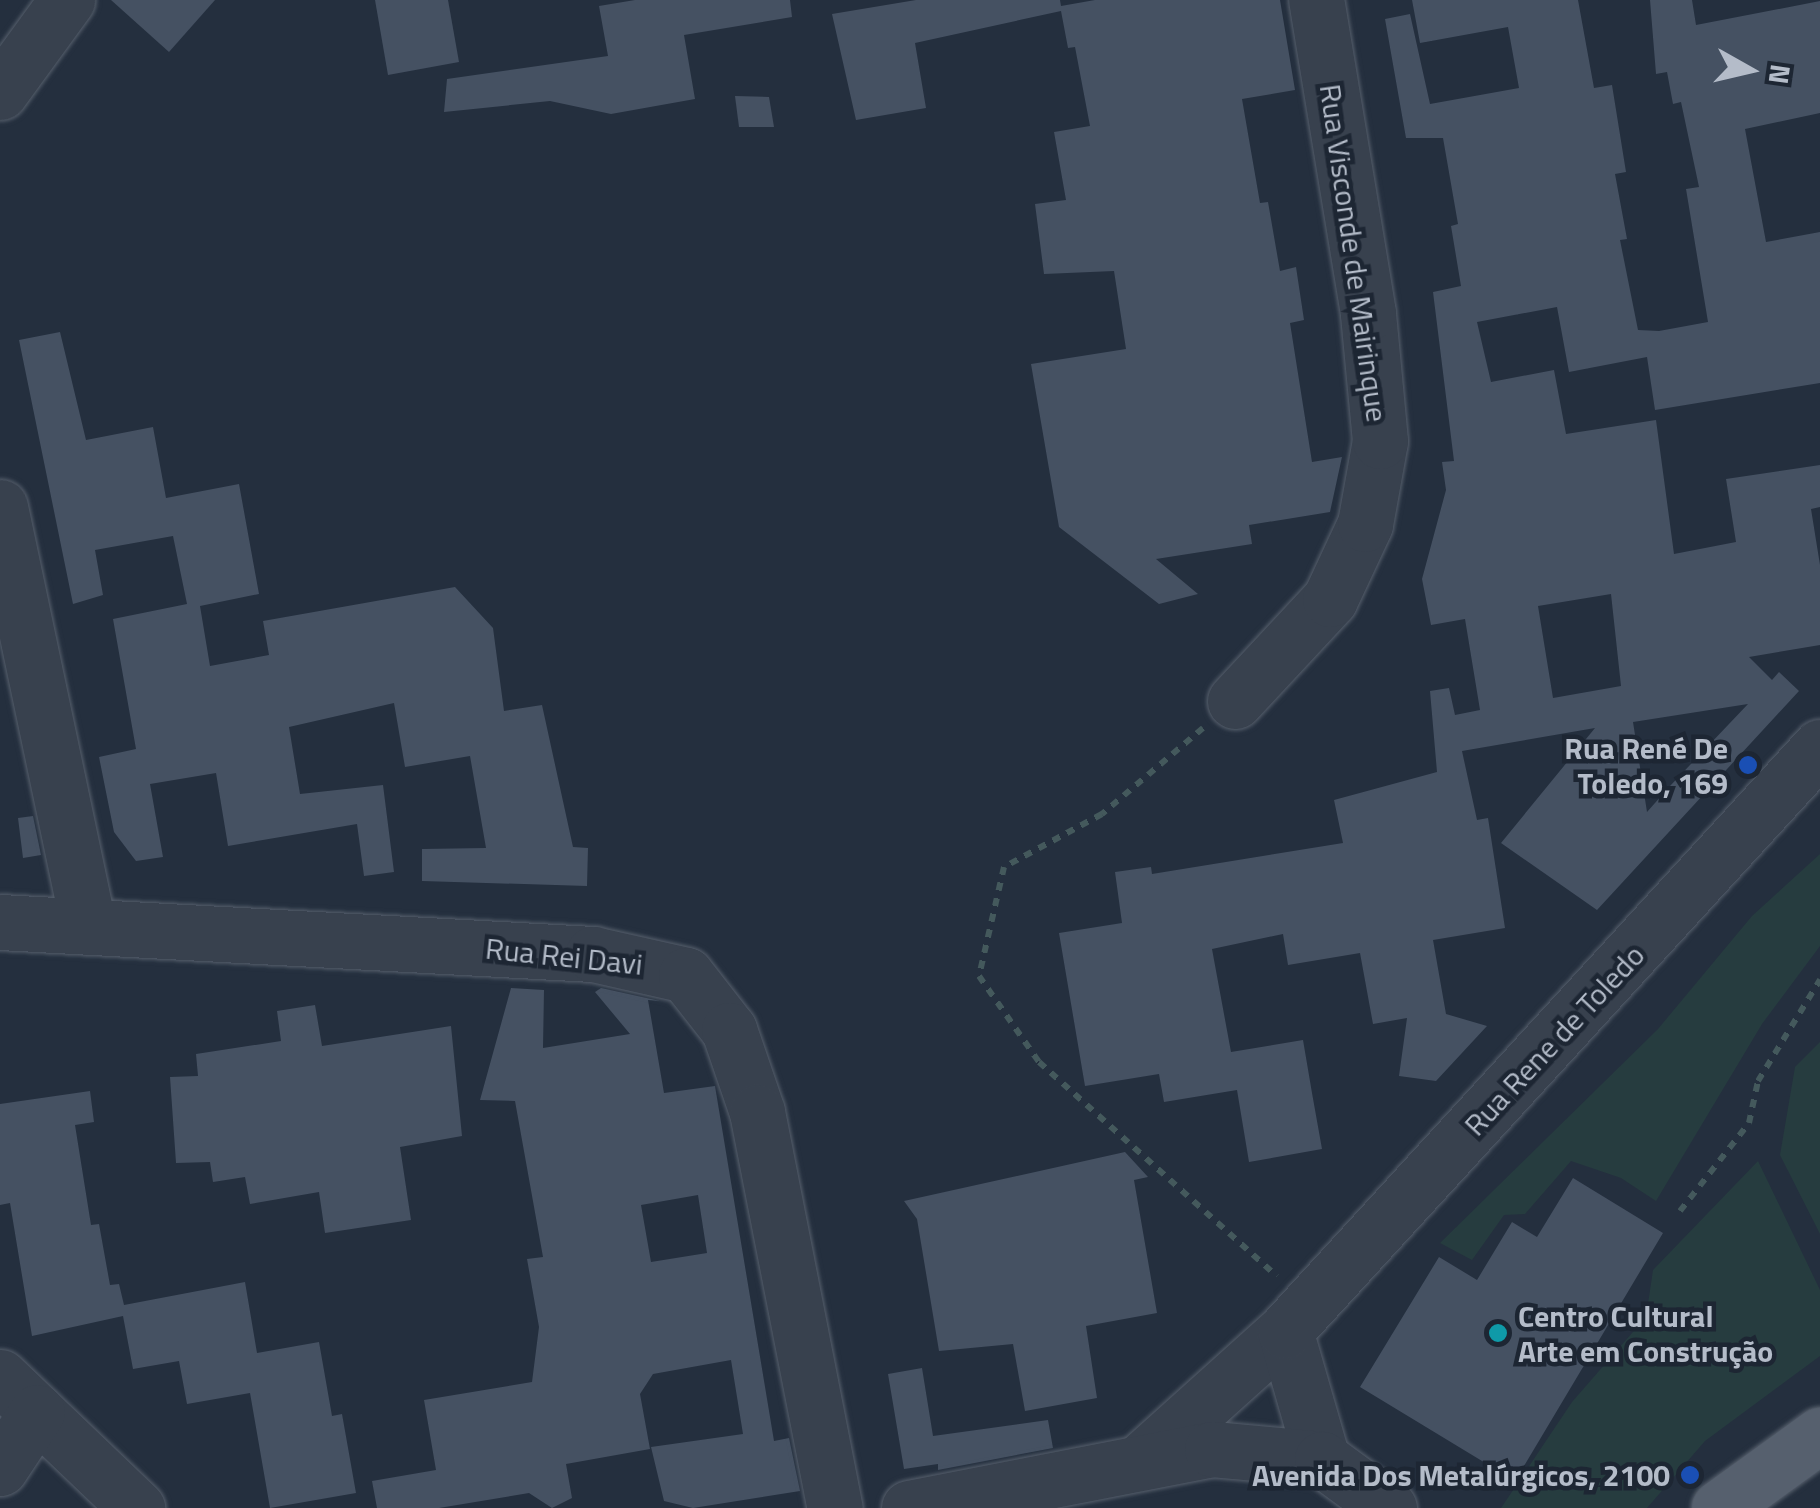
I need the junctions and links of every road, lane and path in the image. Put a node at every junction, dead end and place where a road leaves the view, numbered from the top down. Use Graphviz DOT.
graph roads {
  1 [pos="67,0"];
  2 [pos="1316,0"];
  3 [pos="0,92"];
  4 [pos="0,507"];
  5 [pos="1235,701"];
  6 [pos="1820,747"];
  7 [pos="0,922"];
  8 [pos="88,926"];
  9 [pos="1820,980"];
  10 [pos="1680,1211"];
  11 [pos="1285,1331"];
  12 [pos="18,1394"];
  13 [pos="1820,1434"];
  14 [pos="1143,1459"];
  15 [pos="1322,1459"];
  16 [pos="0,1468"];
  17 [pos="137,1508"];
  18 [pos="835,1508"];
  19 [pos="909,1508"];
  20 [pos="1388,1508"];
  21 [pos="1719,1508"];
  1 -- 3 [label="street"];
  2 -- 5 [label="street, Rua Visconde de Mairinque"];
  4 -- 8 [label="street"];
  5 -- 11 [label="path"];
  6 -- 11 [label="street, Rua Rene de Toledo"];
  7 -- 8 [label="street, Rua Rei Davi"];
  8 -- 18 [label="street, Rua Rei Davi"];
  9 -- 10 [label="path"];
  11 -- 14 [label="street, Rua Rene de Toledo"];
  11 -- 15 [label="street"];
  12 -- 16 [label="street"];
  12 -- 17 [label="street"];
  13 -- 21 [label="main road"];
  14 -- 15 [label="street"];
  14 -- 19 [label="street"];
  15 -- 20 [label="street"];
}
